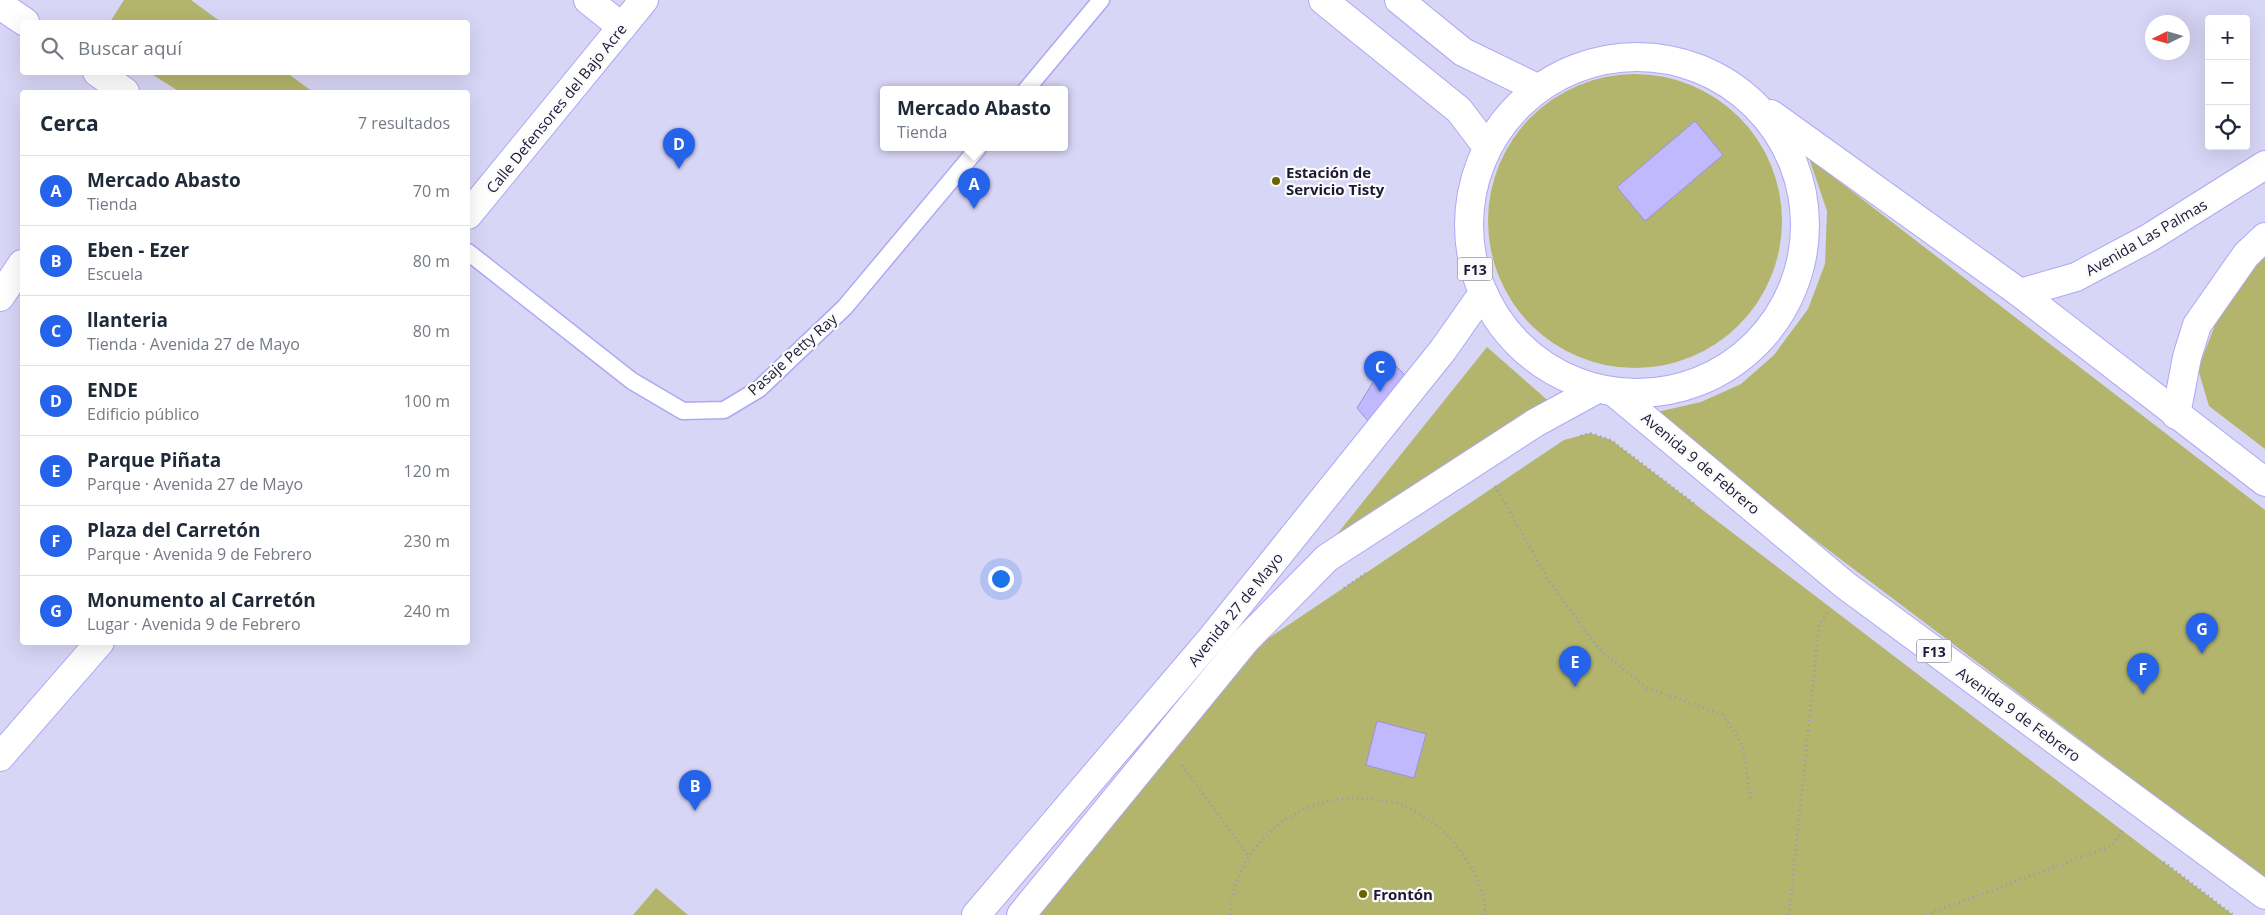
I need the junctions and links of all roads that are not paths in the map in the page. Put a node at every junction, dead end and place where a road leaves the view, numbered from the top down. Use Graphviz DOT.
graph roads {
  1 [pos="588,0"];
  2 [pos="644,0"];
  3 [pos="1101,0"];
  4 [pos="1323,0"];
  5 [pos="1399,0"];
  6 [pos="0,5"];
  7 [pos="22,20"];
  8 [pos="622,27"];
  9 [pos="101,75"];
  10 [pos="1029,86"];
  11 [pos="1537,88"];
  12 [pos="122,90"];
  13 [pos="1751,100"];
  14 [pos="1487,147"];
  15 [pos="975,151"];
  16 [pos="2265,165"];
  17 [pos="470,213"];
  18 [pos="2265,237"];
  19 [pos="470,254"];
  20 [pos="20,267"];
  21 [pos="1483,293"];
  22 [pos="2020,293"];
  23 [pos="0,297"];
  24 [pos="1606,391"];
  25 [pos="2176,415"];
  26 [pos="2265,482"];
  27 [pos="97,645"];
  28 [pos="0,757"];
  29 [pos="2265,895"];
  30 [pos="976,915"];
  31 [pos="1021,915"];
  1 -- 8 [label="main road"];
  2 -- 8 [label="main road, Calle Defensores del Bajo Acre"];
  3 -- 10 [label="lane"];
  4 -- 14 [label="main road"];
  5 -- 11 [label="main road"];
  6 -- 7 [label="main road"];
  8 -- 17 [label="main road, Calle Defensores del Bajo Acre"];
  9 -- 12 [label="main road"];
  11 -- 13 [label="main road, F13"];
  11 -- 14 [label="main road, F13"];
  13 -- 22 [label="main road, F13"];
  13 -- 24 [label="main road, F13"];
  14 -- 21 [label="main road, F13"];
  15 -- 19 [label="lane, Pasaje Petty Ray"];
  16 -- 22 [label="main road, Avenida Las Palmas"];
  18 -- 25 [label="main road"];
  20 -- 23 [label="main road"];
  21 -- 24 [label="main road, F13"];
  21 -- 30 [label="main road, Avenida 27 de Mayo"];
  22 -- 25 [label="main road, F13"];
  24 -- 29 [label="main road, Avenida 9 de Febrero / F13"];
  24 -- 31 [label="main road, Avenida 27 de Mayo"];
  25 -- 26 [label="main road, F13"];
  27 -- 28 [label="main road"];
}
